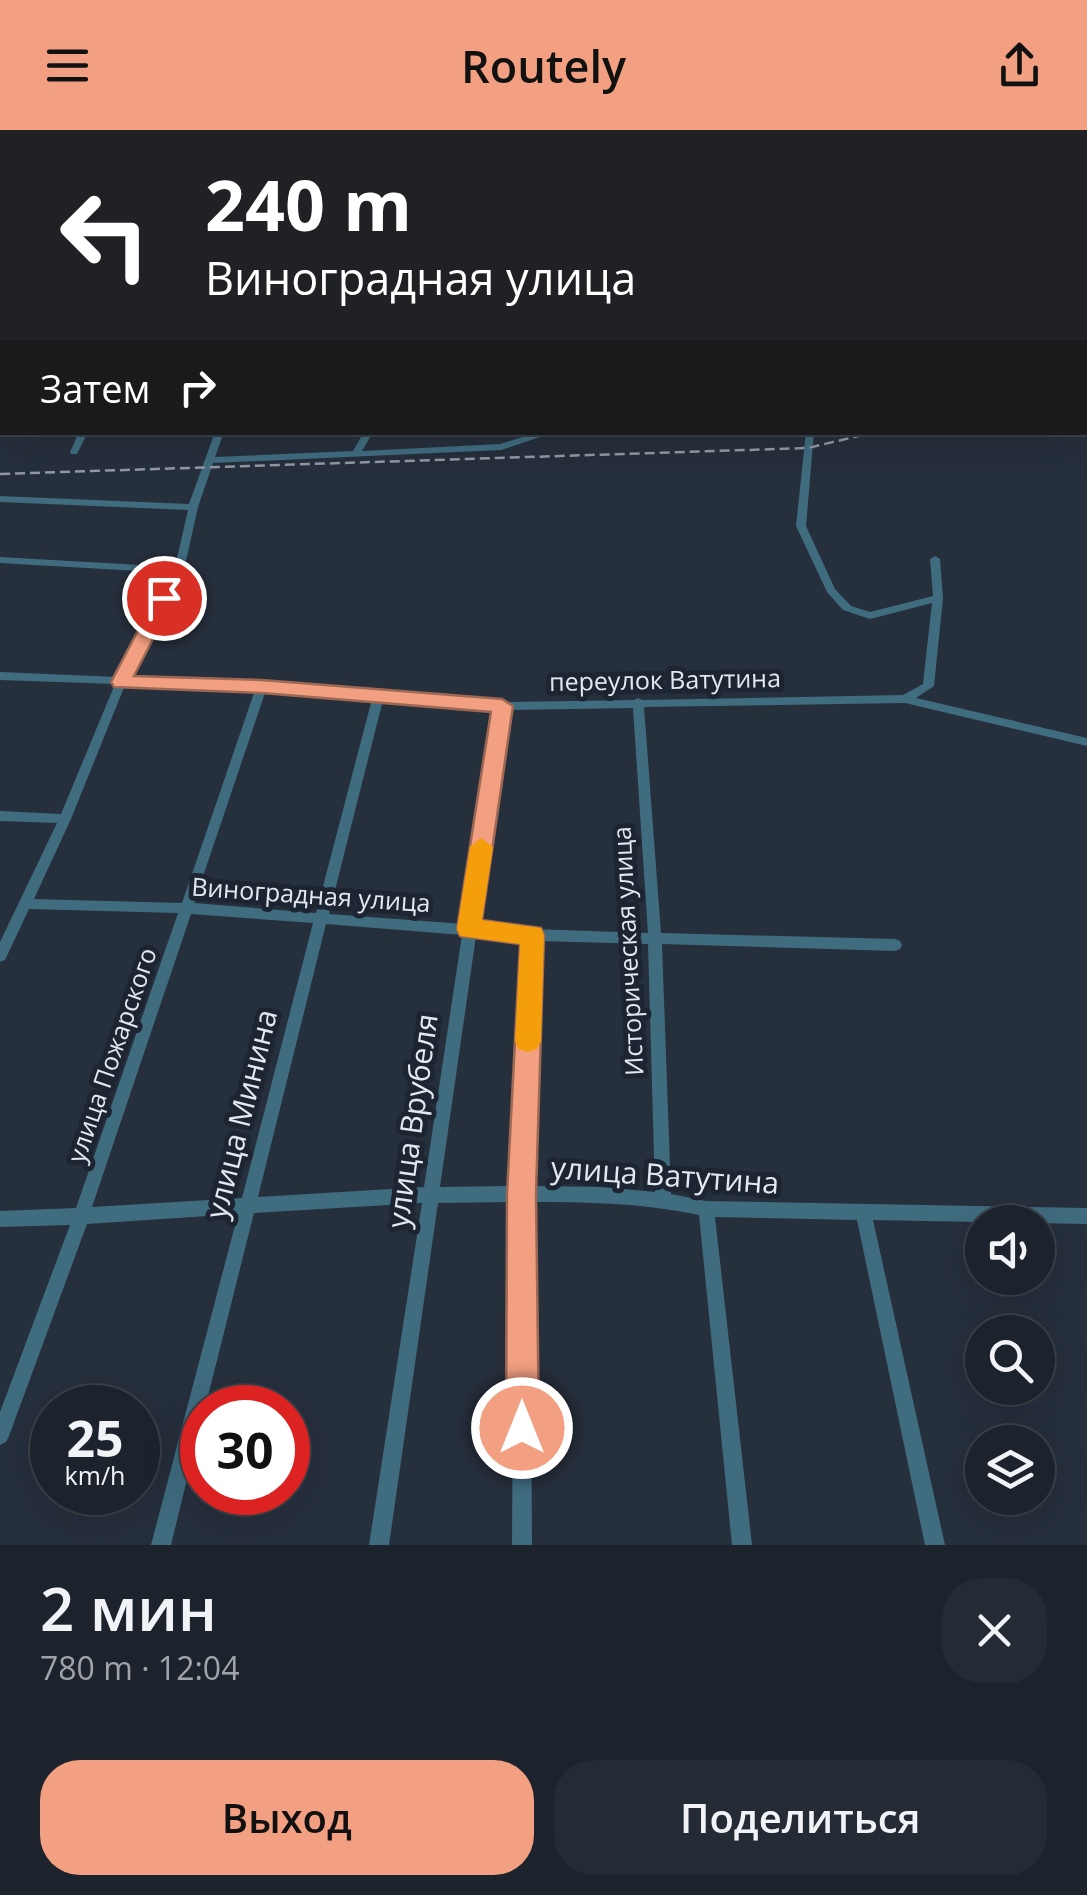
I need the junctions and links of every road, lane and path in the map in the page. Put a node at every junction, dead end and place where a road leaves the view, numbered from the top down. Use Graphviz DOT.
graph roads {
  1 [pos="82,435"];
  2 [pos="219,435"];
  3 [pos="367,435"];
  4 [pos="545,435"];
  5 [pos="810,435"];
  6 [pos="74,452"];
  7 [pos="355,454"];
  8 [pos="213,460"];
  9 [pos="0,498"];
  10 [pos="193,507"];
  11 [pos="935,559"];
  12 [pos="0,560"];
  13 [pos="179,570"];
  14 [pos="938,598"];
  15 [pos="0,676"];
  16 [pos="121,682"];
  17 [pos="262,686"];
  18 [pos="378,696"];
  19 [pos="905,699"];
  20 [pos="638,702"];
  21 [pos="502,706"];
  22 [pos="1087,742"];
  23 [pos="0,816"];
  24 [pos="64,819"];
  25 [pos="24,904"];
  26 [pos="186,908"];
  27 [pos="319,921"];
  28 [pos="469,929"];
  29 [pos="532,935"];
  30 [pos="655,940"];
  31 [pos="895,945"];
  32 [pos="0,956"];
  33 [pos="431,1194"];
  34 [pos="522,1194"];
  35 [pos="663,1198"];
  36 [pos="248,1202"];
  37 [pos="706,1209"];
  38 [pos="864,1214"];
  39 [pos="1087,1216"];
  40 [pos="81,1217"];
  41 [pos="0,1219"];
  42 [pos="0,1436"];
  43 [pos="161,1545"];
  44 [pos="379,1545"];
  45 [pos="522,1545"];
  46 [pos="742,1545"];
  47 [pos="935,1545"];
  1 -- 6 [label="street"];
  2 -- 8 [label="street"];
  3 -- 7 [label="street"];
  4 -- 7 [label="street"];
  5 -- 14 [label="street"];
  7 -- 8 [label="street"];
  8 -- 10 [label="street"];
  9 -- 10 [label="street"];
  10 -- 13 [label="street"];
  11 -- 14 [label="street"];
  12 -- 13 [label="street"];
  13 -- 16 [label="street"];
  14 -- 19 [label="street"];
  15 -- 16 [label="street, переулок Ватутина"];
  16 -- 17 [label="street, переулок Ватутина"];
  16 -- 24 [label="street"];
  17 -- 18 [label="street, переулок Ватутина"];
  17 -- 26 [label="street, улица Пожарского"];
  18 -- 21 [label="street, переулок Ватутина"];
  18 -- 27 [label="street, улица Минина"];
  19 -- 20 [label="street, переулок Ватутина"];
  19 -- 22 [label="street, переулок Ватутина"];
  20 -- 21 [label="street, переулок Ватутина"];
  20 -- 30 [label="street, Историческая улица"];
  21 -- 28 [label="street, улица Врубеля"];
  23 -- 24 [label="street"];
  24 -- 25 [label="street"];
  25 -- 26 [label="street, Виноградная улица"];
  25 -- 32 [label="street"];
  26 -- 27 [label="street, Виноградная улица"];
  26 -- 40 [label="street, улица Пожарского"];
  27 -- 28 [label="street, Виноградная улица"];
  27 -- 36 [label="street, улица Минина"];
  28 -- 29 [label="street, Виноградная улица"];
  28 -- 33 [label="street, улица Врубеля"];
  29 -- 30 [label="street, Виноградная улица"];
  29 -- 34 [label="street"];
  30 -- 31 [label="street, Виноградная улица"];
  30 -- 35 [label="street, Историческая улица"];
  33 -- 34 [label="street, улица Ватутина"];
  33 -- 36 [label="street, улица Ватутина"];
  33 -- 44 [label="street, улица Врубеля"];
  34 -- 35 [label="street, улица Ватутина"];
  34 -- 45 [label="street"];
  35 -- 37 [label="street, улица Ватутина"];
  36 -- 40 [label="street, улица Ватутина"];
  36 -- 43 [label="street, улица Минина"];
  37 -- 38 [label="street, улица Ватутина"];
  37 -- 46 [label="street"];
  38 -- 39 [label="street, улица Ватутина"];
  38 -- 47 [label="street"];
  40 -- 41 [label="street, улица Ватутина"];
  40 -- 42 [label="street, улица Пожарского"];
}
